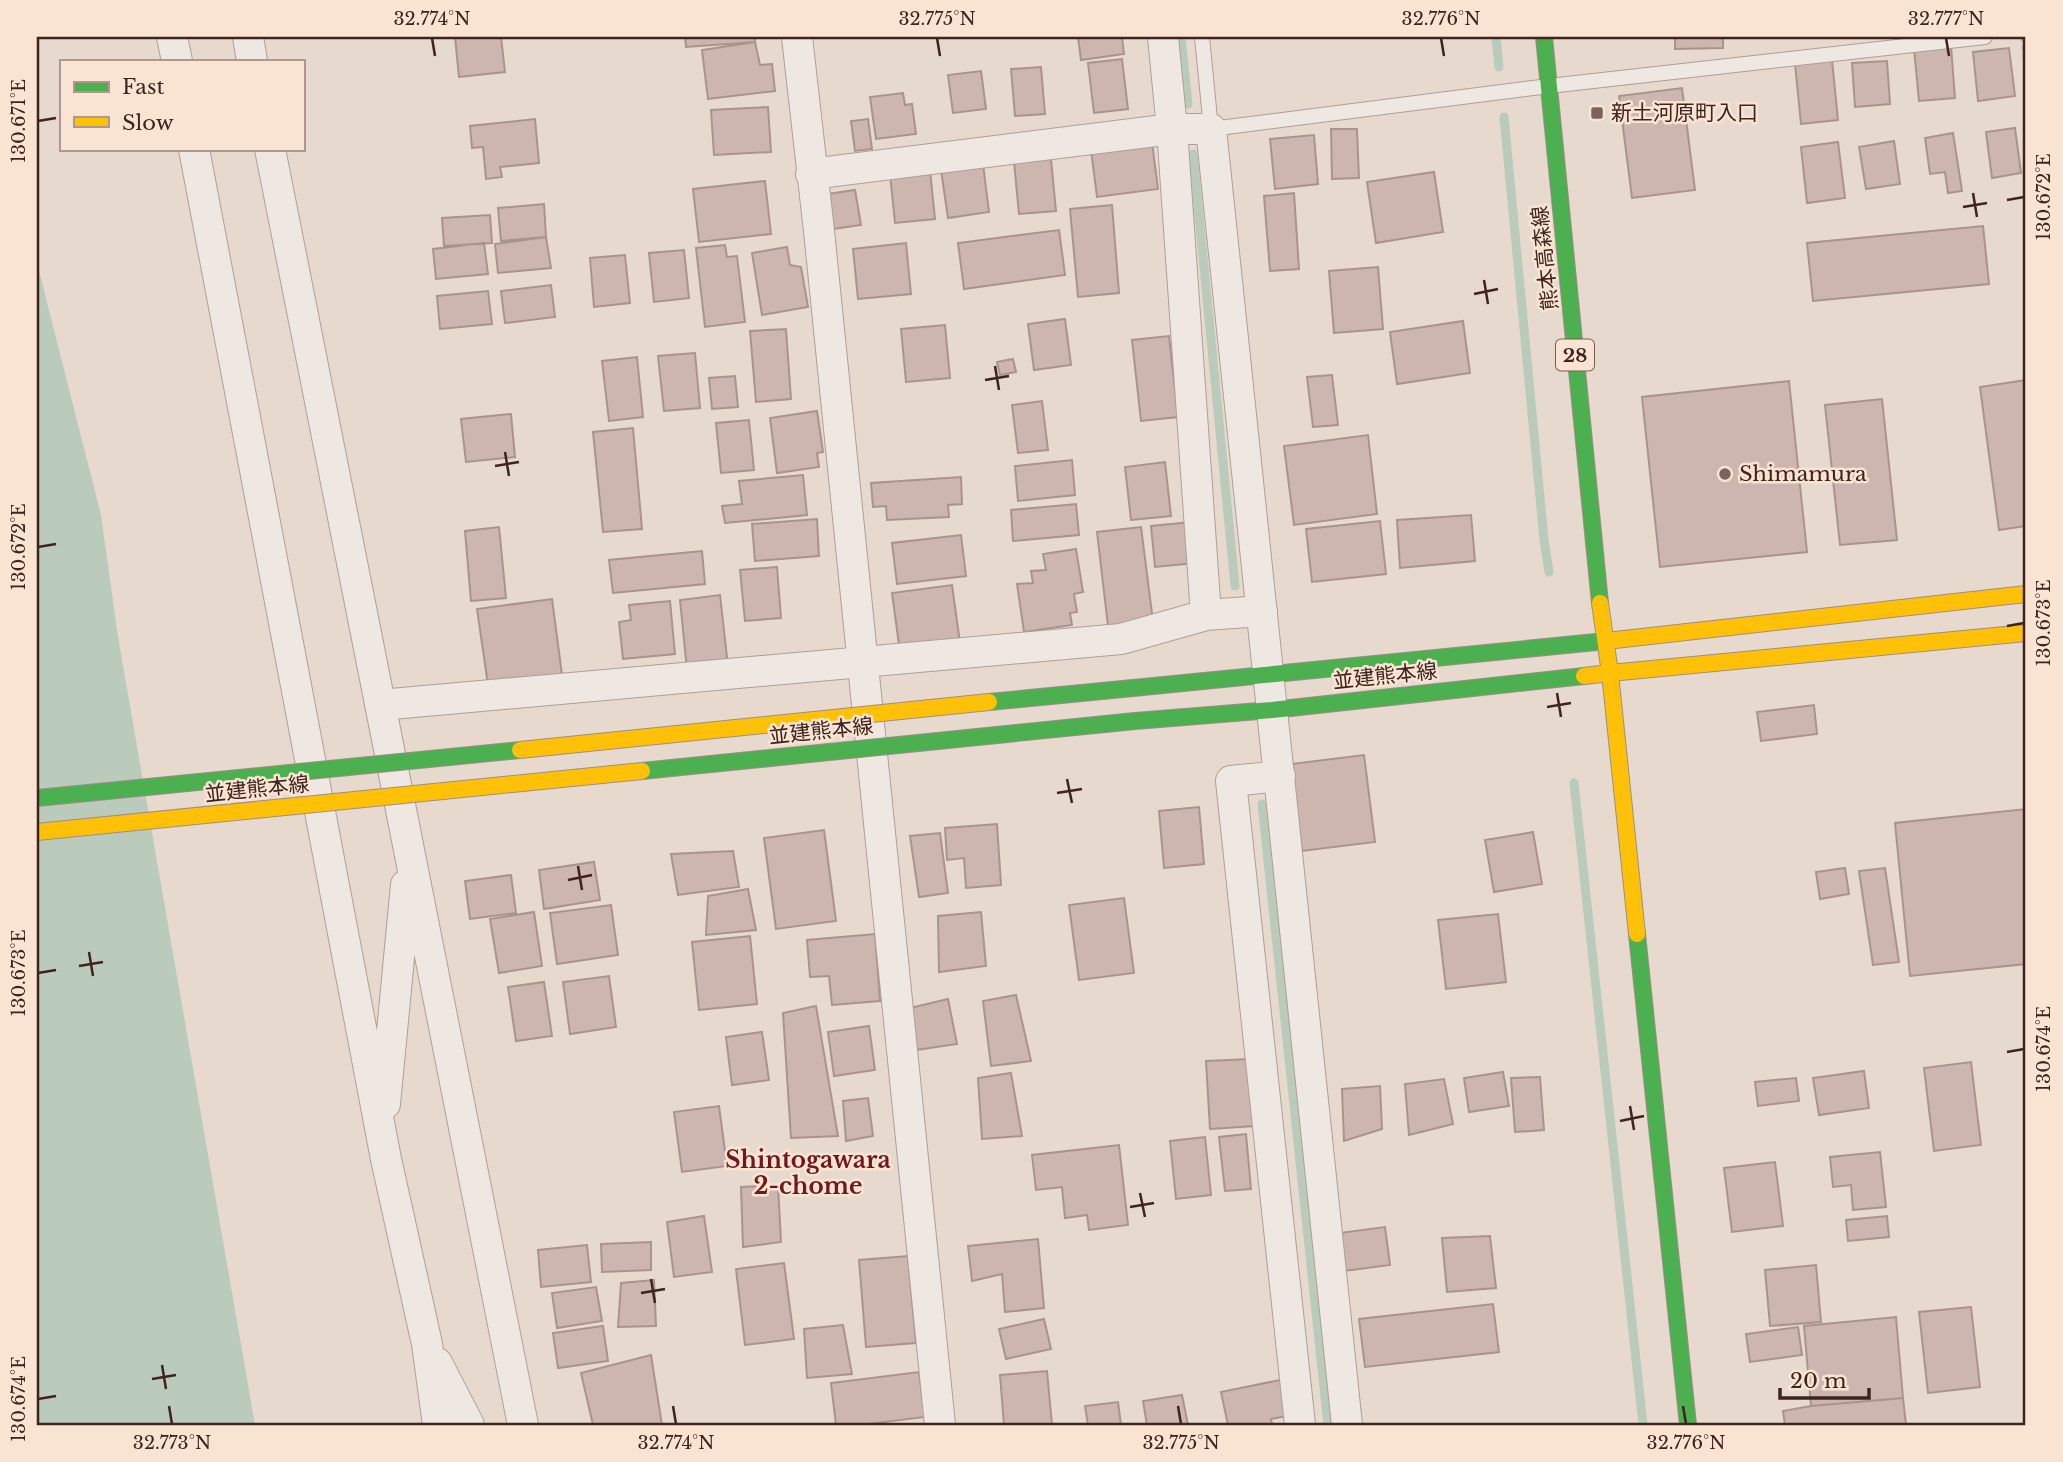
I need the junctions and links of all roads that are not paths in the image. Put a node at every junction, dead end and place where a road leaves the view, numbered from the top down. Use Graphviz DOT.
graph roads {
  1 [pos="172,37"];
  2 [pos="248,37"];
  3 [pos="797,37"];
  4 [pos="1163,37"];
  5 [pos="1202,37"];
  6 [pos="1544,37"];
  7 [pos="1985,37"];
  8 [pos="177,60"];
  9 [pos="253,60"];
  10 [pos="1549,86"];
  11 [pos="1172,129"];
  12 [pos="1211,130"];
  13 [pos="194,150"];
  14 [pos="270,150"];
  15 [pos="811,174"];
  16 [pos="2026,594"];
  17 [pos="1262,611"];
  18 [pos="1206,615"];
  19 [pos="2026,633"];
  20 [pos="1606,641"];
  21 [pos="862,662"];
  22 [pos="1610,673"];
  23 [pos="1269,676"];
  24 [pos="380,705"];
  25 [pos="1272,710"];
  26 [pos="1280,776"];
  27 [pos="37,798"];
  28 [pos="37,832"];
  29 [pos="410,853"];
  30 [pos="382,1138"];
  31 [pos="427,1344"];
  32 [pos="438,1425"];
  33 [pos="469,1425"];
  34 [pos="523,1425"];
  35 [pos="940,1425"];
  36 [pos="1300,1425"];
  37 [pos="1347,1425"];
  38 [pos="1688,1425"];
  1 -- 8 [label="street"];
  2 -- 9 [label="street"];
  3 -- 15 [label="street"];
  4 -- 11 [label="street"];
  5 -- 12 [label="lane"];
  6 -- 10 [label="main road, 熊本高森線 / 28"];
  7 -- 10 [label="lane"];
  10 -- 12 [label="lane"];
  10 -- 20 [label="main road, 熊本高森線 / 28"];
  11 -- 12 [label="street"];
  11 -- 15 [label="street"];
  11 -- 18 [label="street"];
  12 -- 17 [label="street"];
  13 -- 30 [label="street"];
  14 -- 24 [label="street"];
  15 -- 21 [label="street"];
  16 -- 20 [label="main road"];
  17 -- 18 [label="street"];
  17 -- 23 [label="street"];
  18 -- 21 [label="street"];
  19 -- 22 [label="main road"];
  20 -- 22 [label="main road, 熊本高森線 / 28"];
  20 -- 23 [label="main road, 並建熊本線"];
  21 -- 24 [label="street"];
  21 -- 35 [label="street"];
  22 -- 25 [label="main road, 並建熊本線"];
  22 -- 38 [label="main road, 熊本高森線"];
  23 -- 25 [label="street"];
  23 -- 27 [label="main road, 並建熊本線, bridge"];
  24 -- 29 [label="street"];
  25 -- 26 [label="street"];
  25 -- 28 [label="main road, 並建熊本線, bridge"];
  26 -- 36 [label="street"];
  26 -- 37 [label="street"];
  29 -- 30 [label="street"];
  29 -- 34 [label="street"];
  30 -- 31 [label="street"];
  31 -- 32 [label="street"];
  31 -- 33 [label="street"];
}
